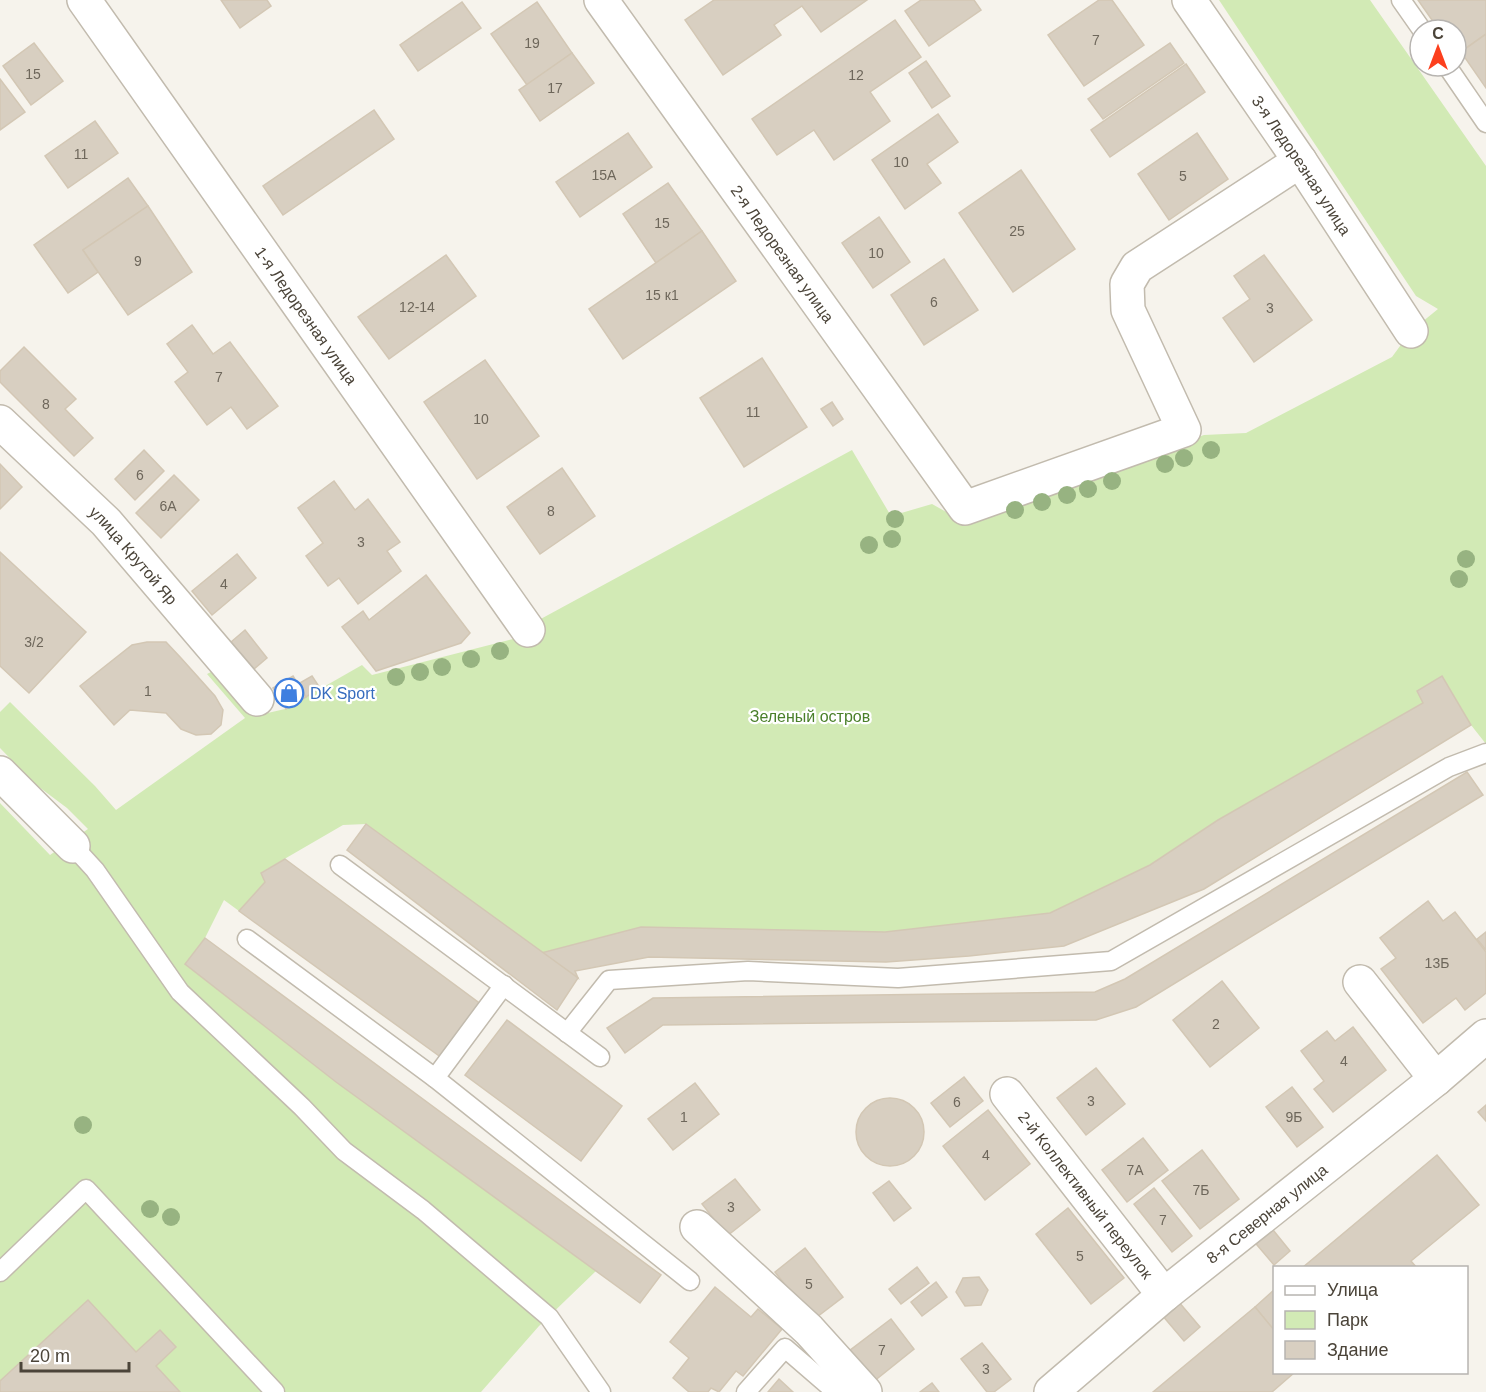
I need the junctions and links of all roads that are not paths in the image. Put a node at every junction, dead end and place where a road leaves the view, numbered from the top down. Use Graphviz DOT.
graph roads {
  1 [pos="84,0"];
  2 [pos="601,0"];
  3 [pos="1189,0"];
  4 [pos="1401,0"];
  5 [pos="1414,18"];
  6 [pos="1455,78"];
  7 [pos="1486,123"];
  8 [pos="1299,161"];
  9 [pos="1411,331"];
  10 [pos="0,422"];
  11 [pos="528,630"];
  12 [pos="257,699"];
  13 [pos="1486,753"];
  14 [pos="0,773"];
  15 [pos="73,846"];
  16 [pos="340,865"];
  17 [pos="247,939"];
  18 [pos="1360,982"];
  19 [pos="504,986"];
  20 [pos="567,1033"];
  21 [pos="1486,1036"];
  22 [pos="600,1057"];
  23 [pos="435,1078"];
  24 [pos="1436,1079"];
  25 [pos="1007,1094"];
  26 [pos="697,1227"];
  27 [pos="0,1272"];
  28 [pos="690,1281"];
  29 [pos="1164,1295"];
  30 [pos="275,1392"];
  31 [pos="601,1392"];
  32 [pos="746,1392"];
  33 [pos="836,1392"];
  34 [pos="865,1392"];
  35 [pos="1051,1392"];
  1 -- 11 [label="street, 1-я Ледорезная улица"];
  2 -- 8 [label="street, 2-я Ледорезная улица"];
  3 -- 8 [label="street, 3-я Ледорезная улица"];
  4 -- 5 [label="lane"];
  6 -- 7 [label="lane"];
  8 -- 9 [label="street, 3-я Ледорезная улица"];
  10 -- 12 [label="street, улица Крутой Яр"];
  13 -- 20 [label="lane"];
  14 -- 15 [label="street"];
  15 -- 31 [label="lane"];
  16 -- 19 [label="lane"];
  17 -- 23 [label="lane"];
  18 -- 24 [label="street"];
  19 -- 20 [label="lane"];
  19 -- 23 [label="lane"];
  20 -- 22 [label="lane"];
  21 -- 24 [label="street, 8-я Северная улица"];
  23 -- 28 [label="lane"];
  24 -- 29 [label="street, 8-я Северная улица"];
  25 -- 29 [label="street, 2-й Коллективный переулок"];
  26 -- 34 [label="street"];
  27 -- 30 [label="lane"];
  29 -- 35 [label="street, 8-я Северная улица"];
  32 -- 33 [label="lane"];
}
